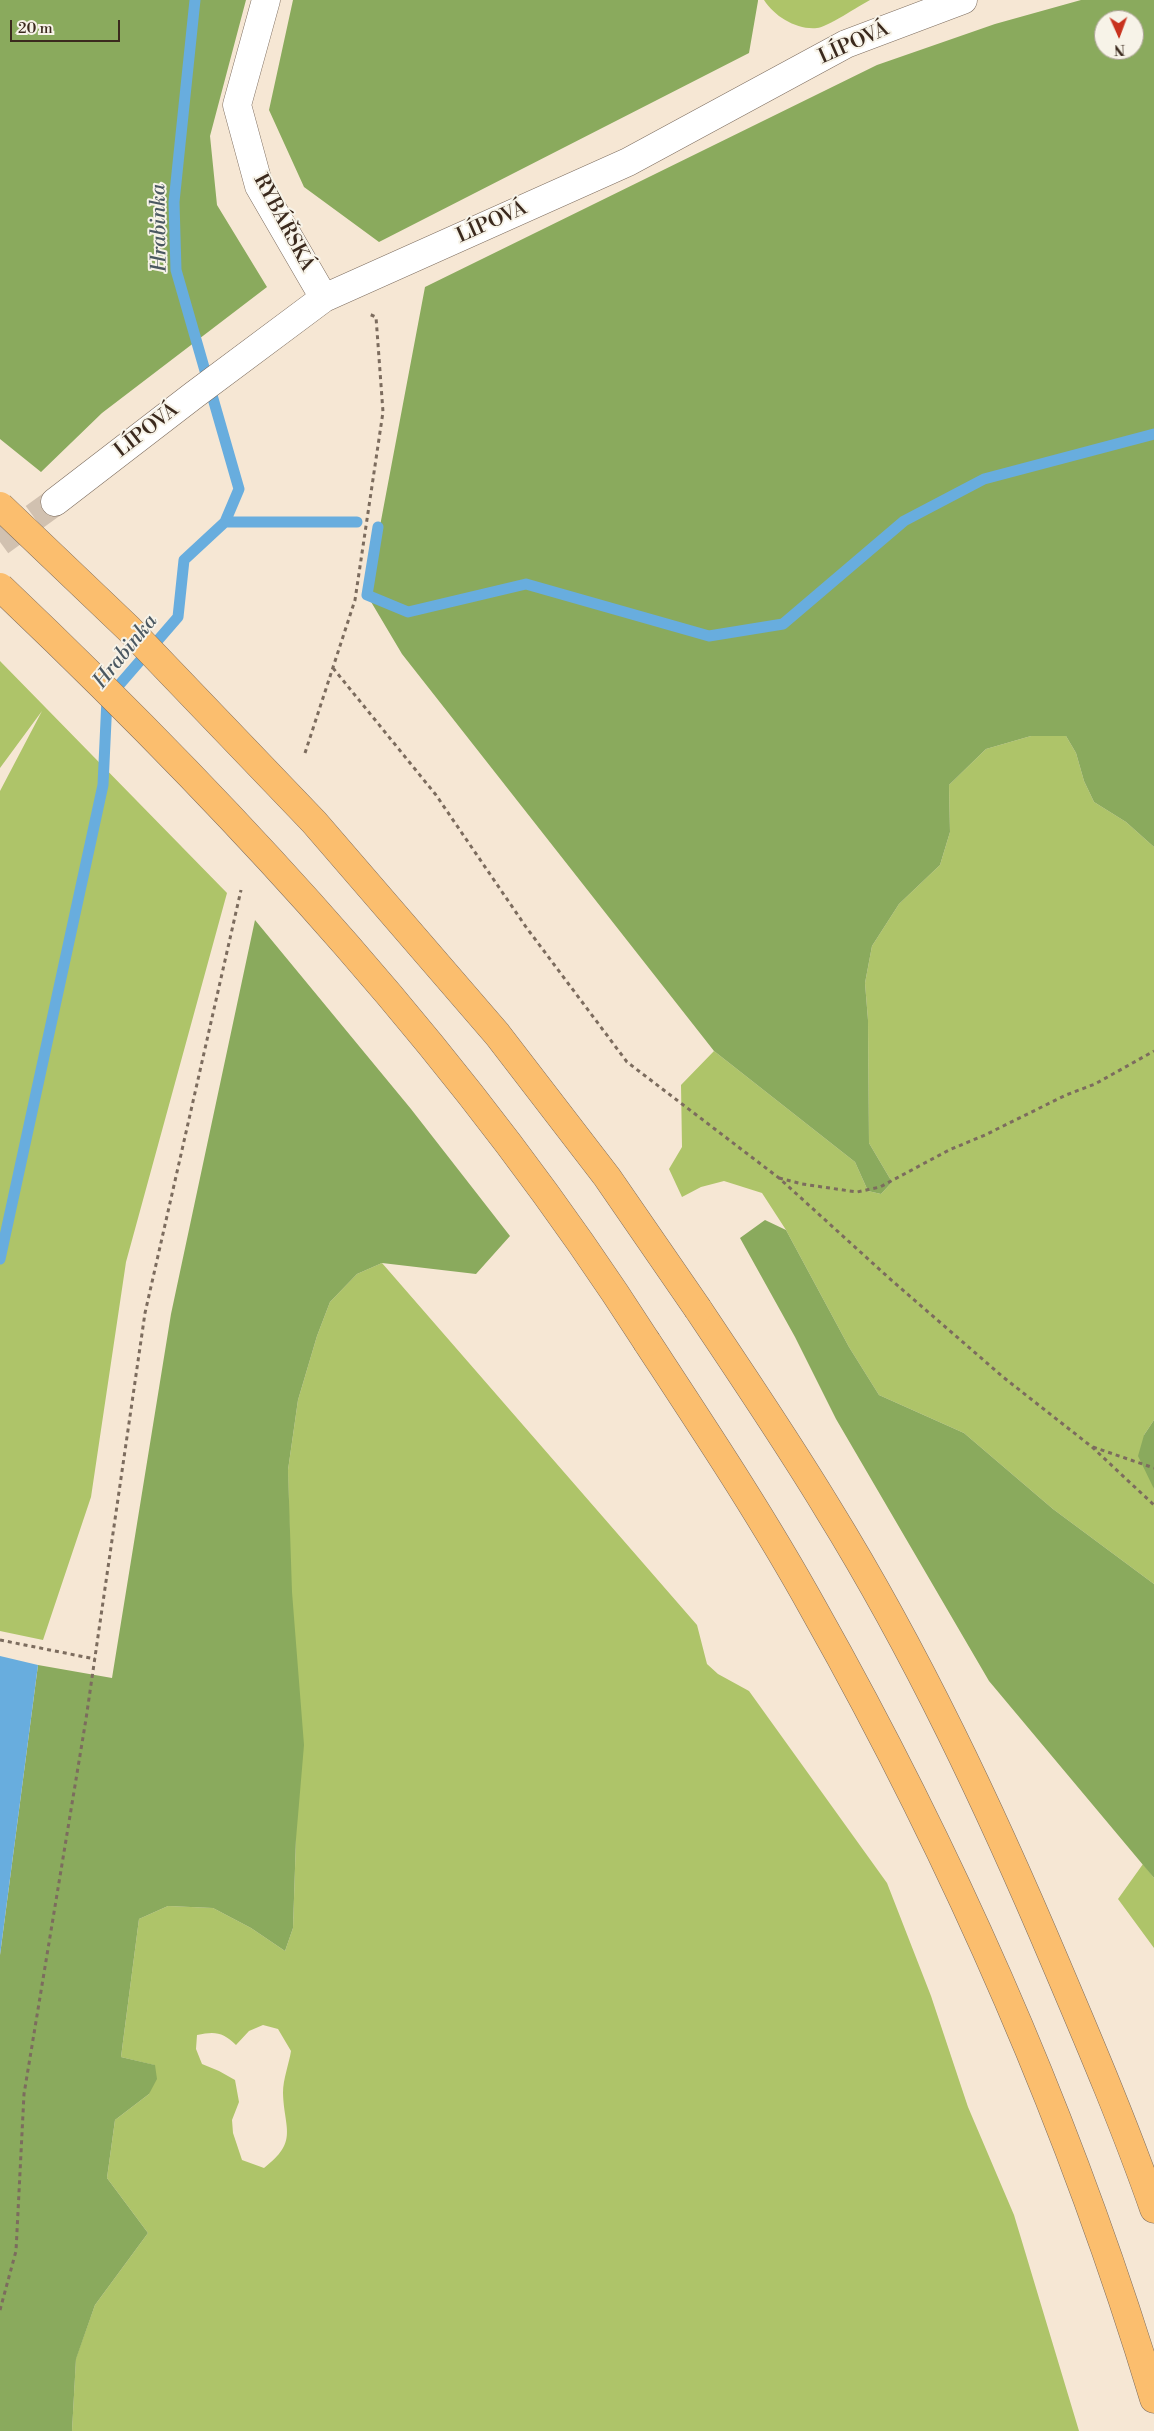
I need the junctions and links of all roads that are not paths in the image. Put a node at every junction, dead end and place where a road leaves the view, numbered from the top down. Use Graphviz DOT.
graph roads {
  1 [pos="266,0"];
  2 [pos="963,0"];
  3 [pos="324,298"];
  4 [pos="55,502"];
  5 [pos="0,506"];
  6 [pos="0,587"];
  7 [pos="1154,2209"];
  8 [pos="1154,2400"];
  1 -- 3 [label="street, RYBÁŘSKÁ"];
  2 -- 3 [label="street, LÍPOVÁ"];
  3 -- 4 [label="street, LÍPOVÁ"];
  5 -- 7 [label="highway, bridge"];
  6 -- 8 [label="highway, bridge"];
}
